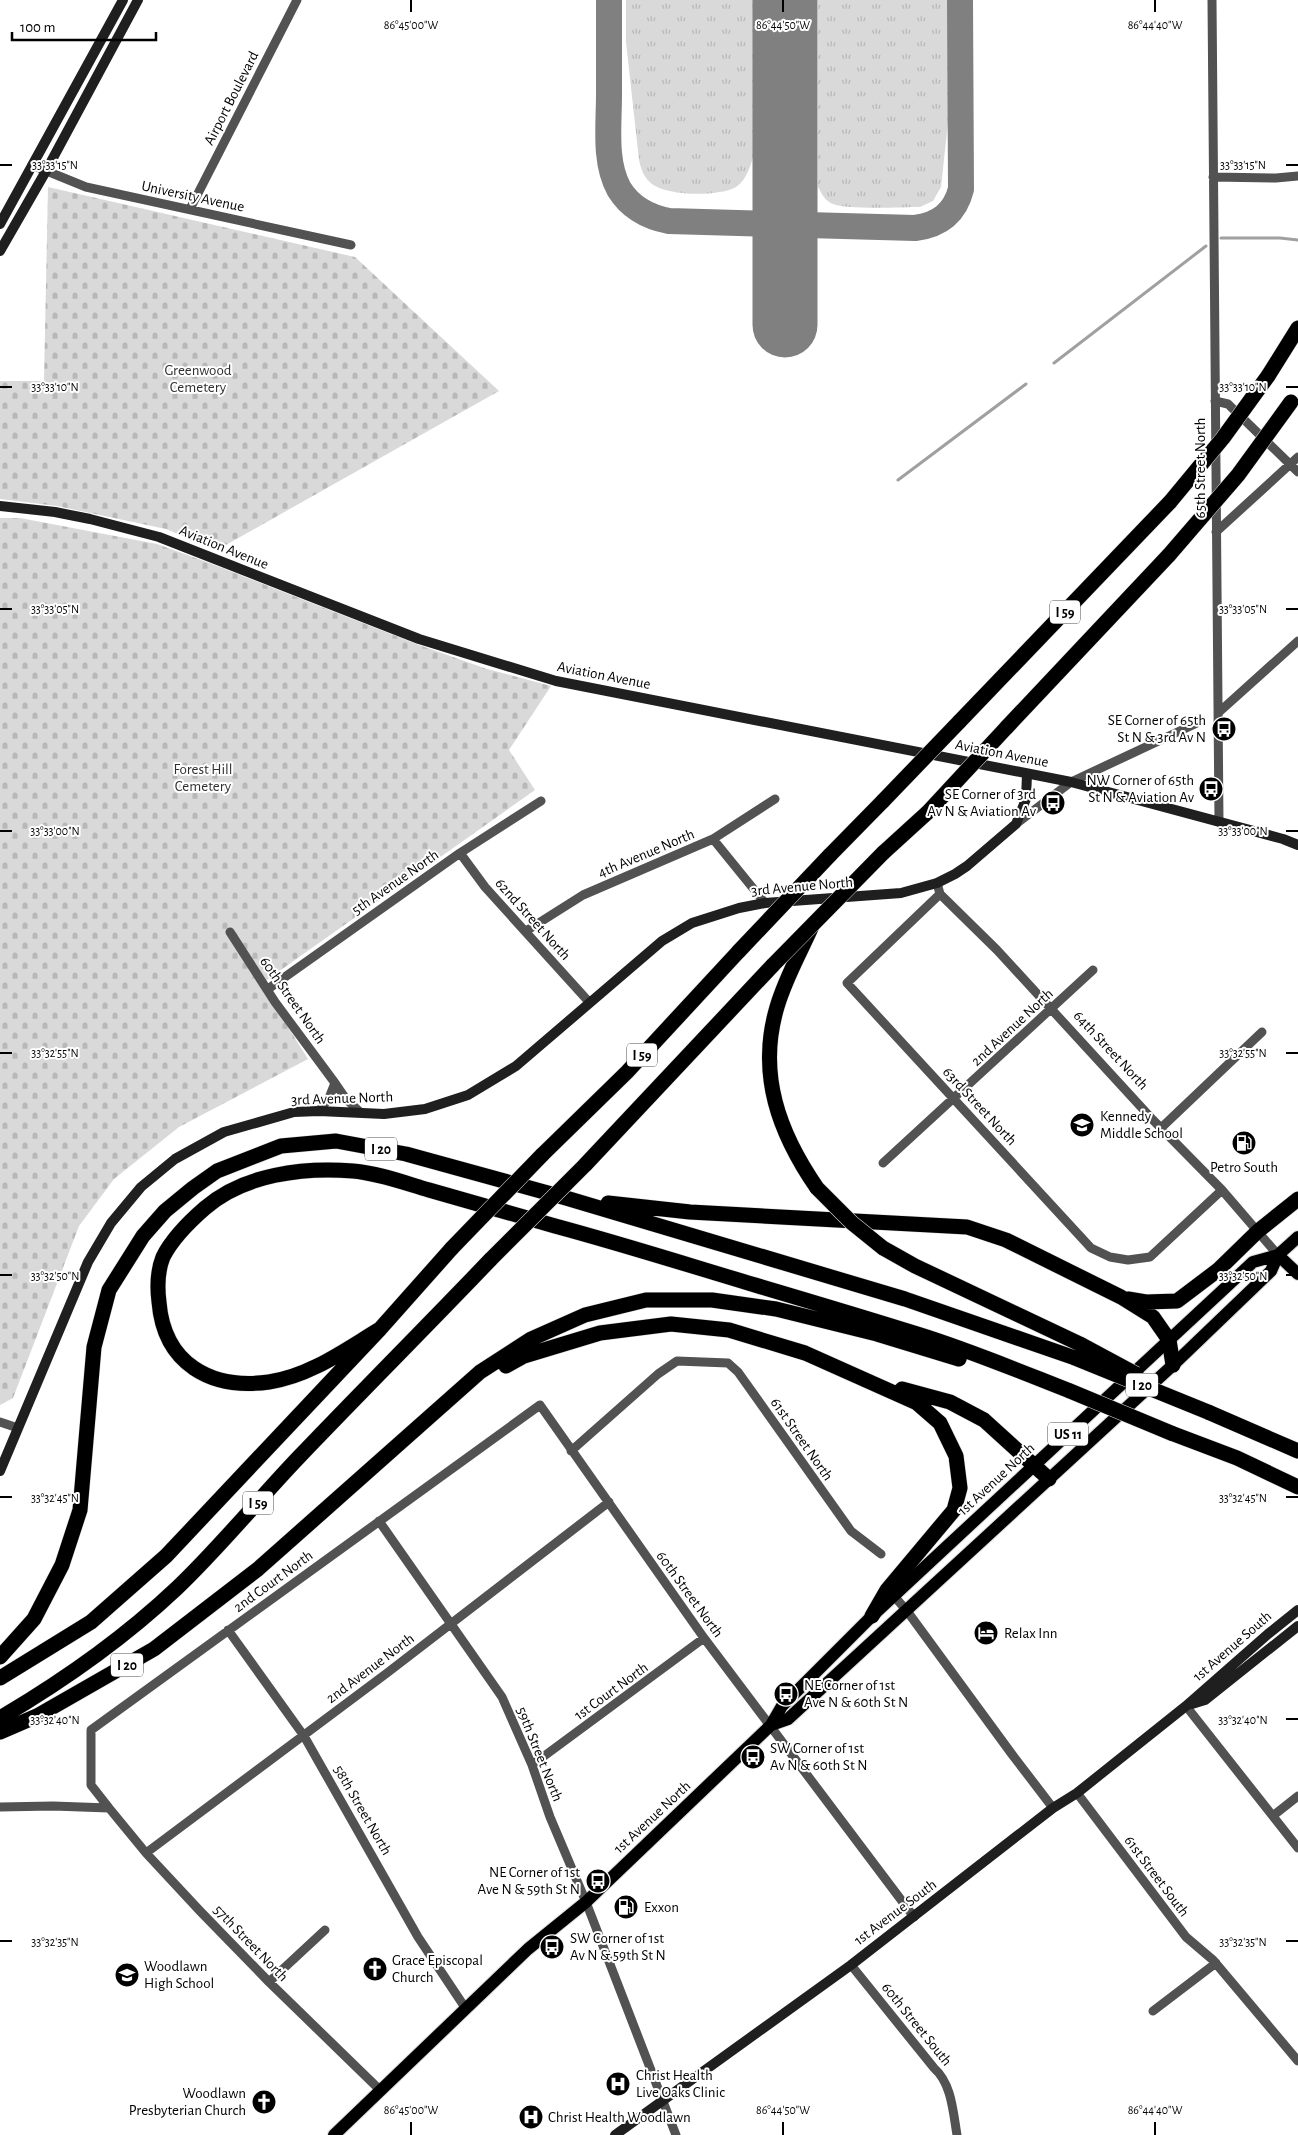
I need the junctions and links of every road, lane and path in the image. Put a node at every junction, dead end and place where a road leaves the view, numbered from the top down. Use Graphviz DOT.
graph roads {
  1 [pos="123,0"];
  2 [pos="138,0"];
  3 [pos="297,0"];
  4 [pos="1212,0"];
  5 [pos="32,165"];
  6 [pos="46,171"];
  7 [pos="1298,176"];
  8 [pos="1213,177"];
  9 [pos="190,209"];
  10 [pos="0,224"];
  11 [pos="351,245"];
  12 [pos="0,251"];
  13 [pos="1298,328"];
  14 [pos="1294,397"];
  15 [pos="1215,401"];
  16 [pos="1298,457"];
  17 [pos="1290,464"];
  18 [pos="1298,472"];
  19 [pos="0,506"];
  20 [pos="1216,532"];
  21 [pos="1298,641"];
  22 [pos="1218,713"];
  23 [pos="1199,722"];
  24 [pos="1027,774"];
  25 [pos="1071,782"];
  26 [pos="775,799"];
  27 [pos="541,801"];
  28 [pos="1219,822"];
  29 [pos="1016,824"];
  30 [pos="714,839"];
  31 [pos="1298,845"];
  32 [pos="460,853"];
  33 [pos="936,883"];
  34 [pos="940,894"];
  35 [pos="765,903"];
  36 [pos="814,922"];
  37 [pos="526,931"];
  38 [pos="230,932"];
  39 [pos="1093,970"];
  40 [pos="268,989"];
  41 [pos="589,1002"];
  42 [pos="1051,1009"];
  43 [pos="1262,1032"];
  44 [pos="335,1083"];
  45 [pos="955,1099"];
  46 [pos="319,1111"];
  47 [pos="360,1112"];
  48 [pos="1161,1128"];
  49 [pos="884,1163"];
  50 [pos="1222,1190"];
  51 [pos="566,1198"];
  52 [pos="1298,1199"];
  53 [pos="1258,1231"];
  54 [pos="1298,1237"];
  55 [pos="1278,1255"];
  56 [pos="1298,1274"];
  57 [pos="1121,1297"];
  58 [pos="380,1329"];
  59 [pos="1169,1340"];
  60 [pos="1079,1352"];
  61 [pos="1173,1365"];
  62 [pos="1029,1377"];
  63 [pos="878,1385"];
  64 [pos="447,1402"];
  65 [pos="540,1405"];
  66 [pos="0,1422"];
  67 [pos="18,1428"];
  68 [pos="571,1451"];
  69 [pos="1298,1451"];
  70 [pos="1034,1466"];
  71 [pos="0,1471"];
  72 [pos="1049,1479"];
  73 [pos="1298,1487"];
  74 [pos="609,1502"];
  75 [pos="379,1521"];
  76 [pos="881,1554"];
  77 [pos="894,1596"];
  78 [pos="1298,1610"];
  79 [pos="907,1611"];
  80 [pos="872,1616"];
  81 [pos="451,1624"];
  82 [pos="1298,1626"];
  83 [pos="228,1630"];
  84 [pos="704,1638"];
  85 [pos="0,1657"];
  86 [pos="0,1678"];
  87 [pos="1186,1706"];
  88 [pos="0,1718"];
  89 [pos="771,1725"];
  90 [pos="0,1732"];
  91 [pos="304,1736"];
  92 [pos="532,1765"];
  93 [pos="1077,1793"];
  94 [pos="1298,1796"];
  95 [pos="0,1807"];
  96 [pos="109,1808"];
  97 [pos="1053,1808"];
  98 [pos="1274,1815"];
  99 [pos="1298,1848"];
  100 [pos="146,1853"];
  101 [pos="586,1902"];
  102 [pos="914,1917"];
  103 [pos="325,1930"];
  104 [pos="1216,1964"];
  105 [pos="851,1965"];
  106 [pos="269,1982"];
  107 [pos="466,2009"];
  108 [pos="1153,2011"];
  109 [pos="1298,2061"];
  110 [pos="380,2091"];
  111 [pos="662,2101"];
  112 [pos="334,2135"];
  113 [pos="615,2135"];
  114 [pos="676,2135"];
  115 [pos="958,2135"];
  1 -- 5 [label="street"];
  2 -- 6 [label="street"];
  3 -- 9 [label="street, Airport Boulevard"];
  4 -- 8 [label="street, 65th Street North"];
  5 -- 6 [label="street, University Avenue"];
  5 -- 10 [label="street"];
  6 -- 9 [label="street, University Avenue"];
  6 -- 12 [label="street"];
  7 -- 8 [label="street"];
  8 -- 15 [label="street, 65th Street North"];
  9 -- 11 [label="street, University Avenue"];
  13 -- 58 [label="highway, I 59, bridge"];
  14 -- 36 [label="highway, I 59, bridge"];
  15 -- 17 [label="street"];
  15 -- 20 [label="street, 65th Street North"];
  16 -- 17 [label="street"];
  17 -- 18 [label="street"];
  17 -- 20 [label="street"];
  19 -- 24 [label="street, Aviation Avenue"];
  20 -- 22 [label="street, 65th Street North"];
  21 -- 22 [label="street"];
  22 -- 28 [label="street, 65th Street North"];
  23 -- 25 [label="street, 3rd Avenue North"];
  24 -- 25 [label="street, Aviation Avenue"];
  24 -- 29 [label="street, 3rd Avenue North"];
  25 -- 28 [label="street, Aviation Avenue"];
  25 -- 29 [label="street, 3rd Avenue North"];
  26 -- 30 [label="street, 4th Avenue North"];
  27 -- 32 [label="street, 5th Avenue North"];
  28 -- 31 [label="street"];
  29 -- 33 [label="street, 3rd Avenue North"];
  30 -- 35 [label="street"];
  30 -- 37 [label="street, 4th Avenue North"];
  32 -- 37 [label="street, 62nd Street North"];
  32 -- 40 [label="street, 5th Avenue North"];
  33 -- 34 [label="street"];
  33 -- 35 [label="street, 3rd Avenue North"];
  34 -- 42 [label="street, 64th Street North"];
  34 -- 45 [label="street, 63rd Street North"];
  35 -- 41 [label="street, 3rd Avenue North"];
  36 -- 60 [label="highway, bridge"];
  36 -- 88 [label="highway, I 59, bridge"];
  37 -- 41 [label="street, 62nd Street North"];
  38 -- 40 [label="street, 60th Street North"];
  39 -- 42 [label="street, 2nd Avenue North"];
  40 -- 44 [label="street, 60th Street North"];
  41 -- 47 [label="street, 3rd Avenue North"];
  42 -- 45 [label="street, 2nd Avenue North"];
  42 -- 48 [label="street, 64th Street North"];
  43 -- 48 [label="street"];
  44 -- 46 [label="street"];
  44 -- 47 [label="street, 60th Street North"];
  45 -- 49 [label="street, 2nd Avenue North"];
  45 -- 50 [label="street, 63rd Street North"];
  46 -- 47 [label="street, 3rd Avenue North"];
  46 -- 67 [label="street, 3rd Avenue North"];
  48 -- 50 [label="street, 64th Street North"];
  50 -- 53 [label="street, 64th Street North"];
  51 -- 57 [label="highway"];
  51 -- 60 [label="highway, I 20"];
  51 -- 85 [label="highway, I 20"];
  52 -- 53 [label="highway"];
  53 -- 55 [label="street, 64th Street North"];
  53 -- 57 [label="highway"];
  54 -- 55 [label="main road, 1st Avenue North / US 11"];
  55 -- 56 [label="main road, 64th Street North"];
  55 -- 59 [label="main road, 1st Avenue North / US 11"];
  55 -- 61 [label="main road, 1st Avenue North / US 11"];
  57 -- 59 [label="highway"];
  58 -- 62 [label="highway"];
  58 -- 86 [label="highway, I 59"];
  59 -- 61 [label="highway"];
  59 -- 70 [label="main road, 1st Avenue North / US 11"];
  60 -- 69 [label="highway, bridge"];
  61 -- 72 [label="main road, 1st Avenue North / US 11"];
  62 -- 64 [label="highway, I 20"];
  62 -- 73 [label="highway, I 20, bridge"];
  63 -- 64 [label="highway"];
  63 -- 70 [label="highway"];
  63 -- 80 [label="highway"];
  64 -- 90 [label="highway, I 20"];
  65 -- 68 [label="street, 60th Street North"];
  65 -- 75 [label="street, 2nd Court North"];
  66 -- 67 [label="street"];
  67 -- 71 [label="street, 3rd Avenue North"];
  68 -- 74 [label="street, 60th Street North"];
  68 -- 76 [label="street, 61st Street North"];
  70 -- 72 [label="highway"];
  70 -- 77 [label="main road, 1st Avenue North / US 11"];
  72 -- 79 [label="main road, 1st Avenue North / US 11"];
  74 -- 81 [label="street, 2nd Avenue North"];
  74 -- 84 [label="street, 60th Street North"];
  75 -- 81 [label="street, 59th Street North"];
  75 -- 83 [label="street, 2nd Court North"];
  77 -- 79 [label="street"];
  77 -- 80 [label="main road, 1st Avenue North / US 11"];
  78 -- 87 [label="street, 1st Avenue South"];
  79 -- 89 [label="main road, 1st Avenue North / US 11"];
  79 -- 97 [label="street"];
  80 -- 89 [label="main road, 1st Avenue North / US 11"];
  81 -- 91 [label="street, 2nd Avenue North"];
  81 -- 92 [label="street, 59th Street North"];
  82 -- 87 [label="street, 1st Avenue South"];
  83 -- 91 [label="street, 58th Street North"];
  83 -- 96 [label="street, 2nd Court North"];
  84 -- 89 [label="street, 60th Street North"];
  84 -- 92 [label="street, 1st Court North"];
  87 -- 93 [label="street, 1st Avenue South"];
  87 -- 98 [label="street"];
  89 -- 101 [label="main road, 1st Avenue North / US 11"];
  89 -- 102 [label="street, 60th Street North"];
  91 -- 100 [label="street, 2nd Avenue North"];
  91 -- 107 [label="street, 58th Street North"];
  92 -- 101 [label="street, 59th Street North"];
  93 -- 97 [label="street, 1st Avenue South"];
  93 -- 104 [label="street, 61st Street South"];
  94 -- 98 [label="street"];
  95 -- 96 [label="street"];
  96 -- 100 [label="street, 57th Street North"];
  97 -- 102 [label="street, 1st Avenue South"];
  98 -- 99 [label="street"];
  100 -- 106 [label="street, 57th Street North"];
  101 -- 107 [label="main road, 1st Avenue North / US 11"];
  101 -- 111 [label="street, 59th Street North"];
  102 -- 105 [label="street, 1st Avenue South"];
  103 -- 106 [label="street"];
  104 -- 108 [label="street"];
  104 -- 109 [label="street, 61st Street South"];
  105 -- 111 [label="street, 1st Avenue South"];
  105 -- 115 [label="street, 60th Street South"];
  106 -- 110 [label="street, 57th Street North"];
  107 -- 110 [label="main road, 1st Avenue North / US 11"];
  110 -- 112 [label="main road, 1st Avenue North / US 11"];
  111 -- 113 [label="street, 1st Avenue South"];
  111 -- 114 [label="street, 59th Street North"];
}
